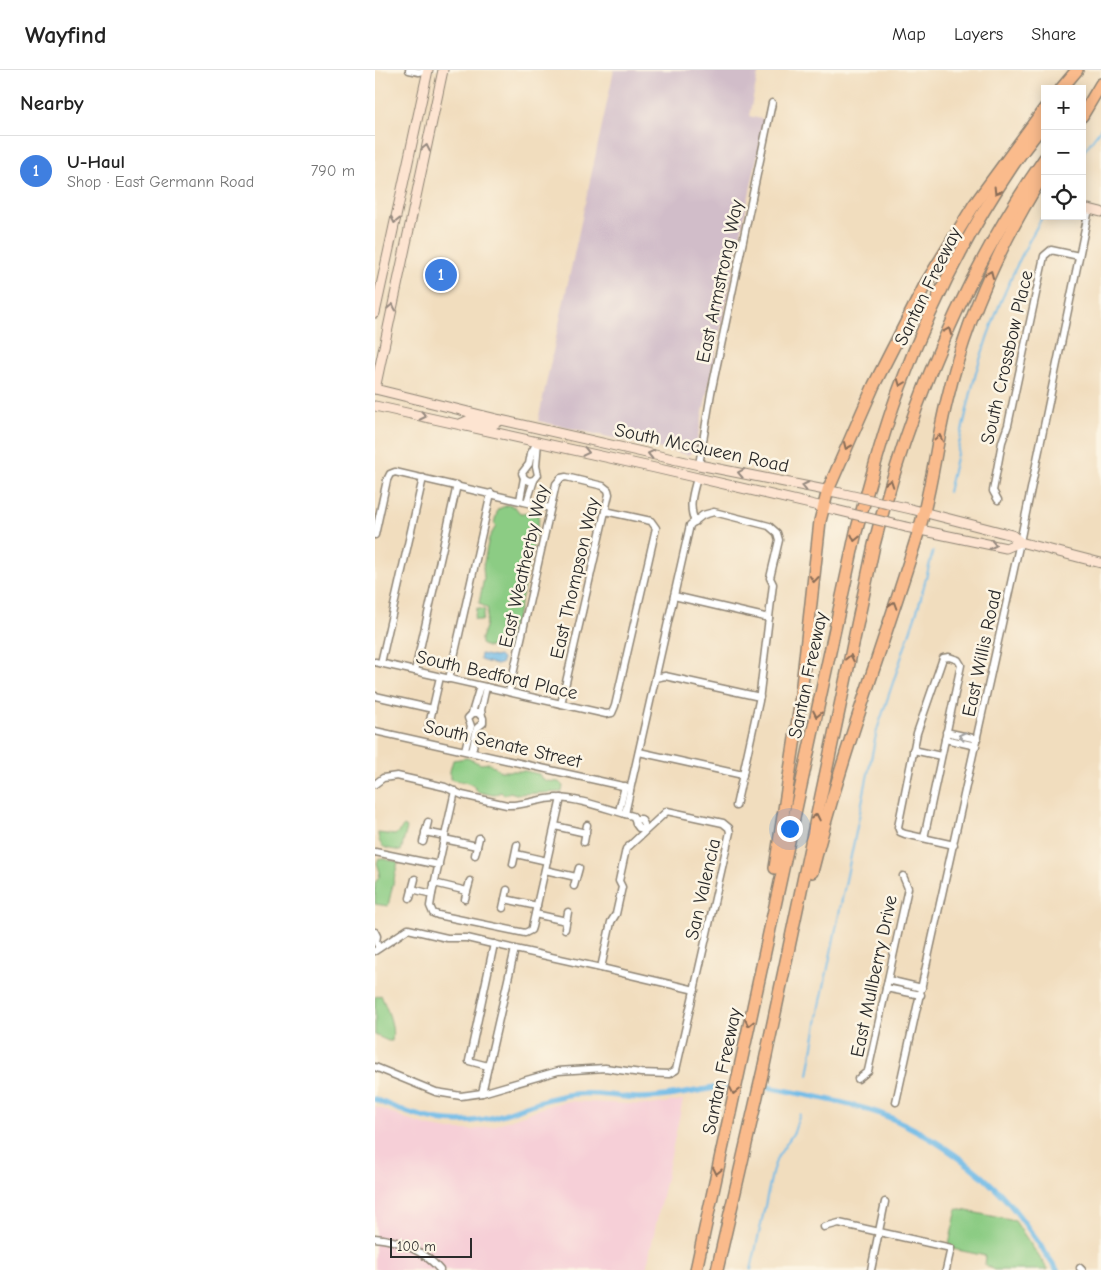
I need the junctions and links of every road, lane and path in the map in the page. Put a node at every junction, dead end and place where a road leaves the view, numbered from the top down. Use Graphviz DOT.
graph roads {
  1 [pos="409,70"];
  2 [pos="428,70"];
  3 [pos="1077,70"];
  4 [pos="1085,70"];
  5 [pos="442,72"];
  6 [pos="1101,83"];
  7 [pos="1064,85"];
  8 [pos="1073,85"];
  9 [pos="1086,101"];
  10 [pos="772,103"];
  11 [pos="1086,109"];
  12 [pos="1041,114"];
  13 [pos="1041,127"];
  14 [pos="1041,164"];
  15 [pos="1043,175"];
  16 [pos="1089,209"];
  17 [pos="1101,212"];
  18 [pos="390,241"];
  19 [pos="405,245"];
  20 [pos="1079,256"];
  21 [pos="375,313"];
  22 [pos="375,389"];
  23 [pos="375,406"];
  24 [pos="501,420"];
  25 [pos="460,424"];
  26 [pos="542,429"];
  27 [pos="538,441"];
  28 [pos="699,465"];
  29 [pos="423,478"];
  30 [pos="524,478"];
  31 [pos="561,478"];
  32 [pos="697,478"];
  33 [pos="534,480"];
  34 [pos="457,485"];
  35 [pos="827,490"];
  36 [pos="491,493"];
  37 [pos="998,500"];
  38 [pos="524,501"];
  39 [pos="823,507"];
  40 [pos="551,508"];
  41 [pos="605,511"];
  42 [pos="924,512"];
  43 [pos="695,522"];
  44 [pos="919,530"];
  45 [pos="375,535"];
  46 [pos="1020,542"];
  47 [pos="1101,563"];
  48 [pos="674,596"];
  49 [pos="769,618"];
  50 [pos="378,663"];
  51 [pos="415,671"];
  52 [pos="440,677"];
  53 [pos="655,678"];
  54 [pos="449,679"];
  55 [pos="483,687"];
  56 [pos="509,692"];
  57 [pos="375,696"];
  58 [pos="760,697"];
  59 [pos="561,704"];
  60 [pos="433,709"];
  61 [pos="472,714"];
  62 [pos="482,716"];
  63 [pos="429,729"];
  64 [pos="375,730"];
  65 [pos="945,736"];
  66 [pos="976,743"];
  67 [pos="913,750"];
  68 [pos="469,751"];
  69 [pos="639,752"];
  70 [pos="941,756"];
  71 [pos="743,775"];
  72 [pos="376,780"];
  73 [pos="628,788"];
  74 [pos="455,791"];
  75 [pos="561,798"];
  76 [pos="736,806"];
  77 [pos="622,813"];
  78 [pos="428,822"];
  79 [pos="587,825"];
  80 [pos="555,826"];
  81 [pos="645,829"];
  82 [pos="425,832"];
  83 [pos="586,833"];
  84 [pos="445,838"];
  85 [pos="479,838"];
  86 [pos="924,838"];
  87 [pos="423,842"];
  88 [pos="584,842"];
  89 [pos="517,845"];
  90 [pos="954,845"];
  91 [pos="477,846"];
  92 [pos="375,852"];
  93 [pos="516,854"];
  94 [pos="475,855"];
  95 [pos="547,861"];
  96 [pos="513,864"];
  97 [pos="439,866"];
  98 [pos="579,868"];
  99 [pos="545,870"];
  100 [pos="903,876"];
  101 [pos="576,877"];
  102 [pos="415,879"];
  103 [pos="470,881"];
  104 [pos="435,883"];
  105 [pos="574,886"];
  106 [pos="412,889"];
  107 [pos="507,890"];
  108 [pos="467,891"];
  109 [pos="432,894"];
  110 [pos="410,898"];
  111 [pos="465,899"];
  112 [pos="505,899"];
  113 [pos="537,906"];
  114 [pos="503,908"];
  115 [pos="568,912"];
  116 [pos="535,914"];
  117 [pos="566,921"];
  118 [pos="565,929"];
  119 [pos="375,932"];
  120 [pos="494,944"];
  121 [pos="376,946"];
  122 [pos="515,949"];
  123 [pos="601,968"];
  124 [pos="888,980"];
  125 [pos="903,984"];
  126 [pos="757,986"];
  127 [pos="886,988"];
  128 [pos="695,990"];
  129 [pos="901,991"];
  130 [pos="922,992"];
  131 [pos="488,1066"];
  132 [pos="375,1067"];
  133 [pos="763,1070"];
  134 [pos="858,1079"];
  135 [pos="482,1093"];
  136 [pos="897,1102"];
  137 [pos="885,1202"];
  138 [pos="824,1226"];
  139 [pos="879,1232"];
  140 [pos="375,1238"];
  141 [pos="440,1270"];
  142 [pos="696,1270"];
  143 [pos="717,1270"];
  144 [pos="871,1270"];
  145 [pos="946,1270"];
  1 -- 2 [label="street"];
  2 -- 5 [label="street"];
  2 -- 18 [label="main road, one-way"];
  3 -- 7 [label="highway"];
  4 -- 8 [label="highway"];
  19 -- 5 [label="main road, one-way"];
  6 -- 9 [label="highway"];
  6 -- 11 [label="highway"];
  10 -- 28 [label="street, East Armstrong Way"];
  12 -- 35 [label="highway, one-way"];
  13 -- 126 [label="highway, Santan Freeway, one-way"];
  133 -- 14 [label="highway, Santan Freeway, one-way"];
  42 -- 15 [label="highway, one-way"];
  16 -- 17 [label="main road"];
  16 -- 20 [label="street, East Willis Road"];
  18 -- 19 [label="main road"];
  18 -- 21 [label="main road"];
  22 -- 19 [label="main road, one-way"];
  20 -- 37 [label="street, South Crossbow Place"];
  20 -- 46 [label="street, East Willis Road"];
  22 -- 24 [label="main road, South McQueen Road"];
  23 -- 25 [label="main road, South McQueen Road, one-way"];
  24 -- 25 [label="main road"];
  24 -- 26 [label="main road, South McQueen Road"];
  25 -- 27 [label="main road, South McQueen Road"];
  26 -- 27 [label="main road"];
  28 -- 26 [label="main road, South McQueen Road, one-way"];
  27 -- 30 [label="street"];
  27 -- 32 [label="main road, South McQueen Road, one-way"];
  27 -- 33 [label="street"];
  28 -- 32 [label="main road"];
  35 -- 28 [label="main road, South McQueen Road, one-way"];
  29 -- 34 [label="street"];
  29 -- 45 [label="street"];
  29 -- 50 [label="street"];
  30 -- 33 [label="street"];
  30 -- 38 [label="street"];
  31 -- 40 [label="street, East Weatherby Way"];
  31 -- 41 [label="street, East Thompson Way"];
  32 -- 39 [label="main road, South McQueen Road"];
  32 -- 43 [label="street"];
  33 -- 38 [label="street"];
  34 -- 36 [label="street"];
  34 -- 51 [label="street"];
  35 -- 39 [label="highway"];
  35 -- 42 [label="main road, South McQueen Road, bridge"];
  36 -- 38 [label="street"];
  36 -- 54 [label="street"];
  38 -- 40 [label="street"];
  39 -- 44 [label="main road, South McQueen Road, bridge"];
  39 -- 126 [label="highway, one-way"];
  40 -- 56 [label="street, East Weatherby Way"];
  41 -- 59 [label="street, East Thompson Way"];
  41 -- 59 [label="street, South Bedford Place"];
  42 -- 44 [label="highway"];
  42 -- 46 [label="main road, South McQueen Road"];
  43 -- 48 [label="street"];
  43 -- 49 [label="street"];
  44 -- 46 [label="main road, South McQueen Road, one-way"];
  133 -- 44 [label="highway, one-way"];
  46 -- 47 [label="main road, South McQueen Road"];
  46 -- 66 [label="street, East Willis Road"];
  48 -- 49 [label="street"];
  48 -- 53 [label="street"];
  49 -- 58 [label="street"];
  50 -- 51 [label="street, South Bedford Place"];
  51 -- 52 [label="street, South Bedford Place"];
  52 -- 54 [label="street, South Bedford Place"];
  52 -- 60 [label="street"];
  53 -- 58 [label="street"];
  53 -- 69 [label="street"];
  54 -- 55 [label="street, South Bedford Place"];
  55 -- 56 [label="street, South Bedford Place"];
  55 -- 61 [label="street"];
  55 -- 62 [label="street"];
  56 -- 59 [label="street, South Bedford Place"];
  57 -- 60 [label="street"];
  58 -- 71 [label="street"];
  60 -- 63 [label="street"];
  61 -- 62 [label="street"];
  61 -- 68 [label="street"];
  62 -- 68 [label="street"];
  64 -- 68 [label="street, South Senate Street"];
  65 -- 66 [label="street"];
  65 -- 67 [label="street"];
  65 -- 70 [label="street"];
  66 -- 90 [label="street, East Willis Road"];
  67 -- 70 [label="street"];
  67 -- 86 [label="street"];
  68 -- 73 [label="street, South Senate Street"];
  69 -- 71 [label="street"];
  69 -- 73 [label="street"];
  70 -- 86 [label="street"];
  71 -- 76 [label="street"];
  72 -- 74 [label="street"];
  73 -- 77 [label="street"];
  74 -- 75 [label="street"];
  74 -- 84 [label="street"];
  75 -- 77 [label="street"];
  75 -- 80 [label="street"];
  77 -- 81 [label="street"];
  78 -- 82 [label="street"];
  79 -- 83 [label="street"];
  80 -- 83 [label="street"];
  80 -- 95 [label="street"];
  81 -- 123 [label="street, San Valencia"];
  81 -- 128 [label="street, San Valencia"];
  82 -- 84 [label="street"];
  82 -- 87 [label="street"];
  83 -- 88 [label="street"];
  84 -- 91 [label="street"];
  84 -- 97 [label="street"];
  85 -- 91 [label="street"];
  86 -- 90 [label="street"];
  89 -- 93 [label="street"];
  90 -- 130 [label="street, East Willis Road"];
  91 -- 94 [label="street"];
  92 -- 97 [label="street"];
  93 -- 95 [label="street"];
  93 -- 96 [label="street"];
  95 -- 99 [label="street"];
  97 -- 104 [label="street"];
  98 -- 101 [label="street"];
  99 -- 101 [label="street"];
  99 -- 113 [label="street"];
  100 -- 124 [label="street, East Mullberry Drive"];
  101 -- 105 [label="street"];
  102 -- 106 [label="street"];
  103 -- 108 [label="street"];
  104 -- 108 [label="street"];
  104 -- 109 [label="street"];
  106 -- 109 [label="street"];
  106 -- 110 [label="street"];
  107 -- 112 [label="street"];
  108 -- 111 [label="street"];
  109 -- 116 [label="street"];
  112 -- 113 [label="street"];
  112 -- 114 [label="street"];
  113 -- 116 [label="street"];
  115 -- 117 [label="street"];
  116 -- 117 [label="street"];
  117 -- 118 [label="street"];
  119 -- 121 [label="street"];
  120 -- 121 [label="street"];
  120 -- 122 [label="street"];
  120 -- 131 [label="street"];
  122 -- 123 [label="street"];
  122 -- 131 [label="street"];
  123 -- 128 [label="street"];
  124 -- 125 [label="street"];
  124 -- 127 [label="street, East Mullberry Drive"];
  125 -- 129 [label="street"];
  125 -- 130 [label="street"];
  126 -- 142 [label="highway, Santan Freeway, one-way"];
  127 -- 129 [label="street"];
  127 -- 134 [label="street, East Mullberry Drive"];
  128 -- 135 [label="street, San Valencia"];
  129 -- 130 [label="street"];
  130 -- 136 [label="street, East Willis Road"];
  131 -- 135 [label="street"];
  132 -- 135 [label="street, San Valencia"];
  133 -- 143 [label="highway, Santan Freeway"];
  137 -- 139 [label="street"];
  138 -- 139 [label="street"];
  139 -- 144 [label="street"];
  139 -- 145 [label="street"];
  140 -- 141 [label="street"];
}
